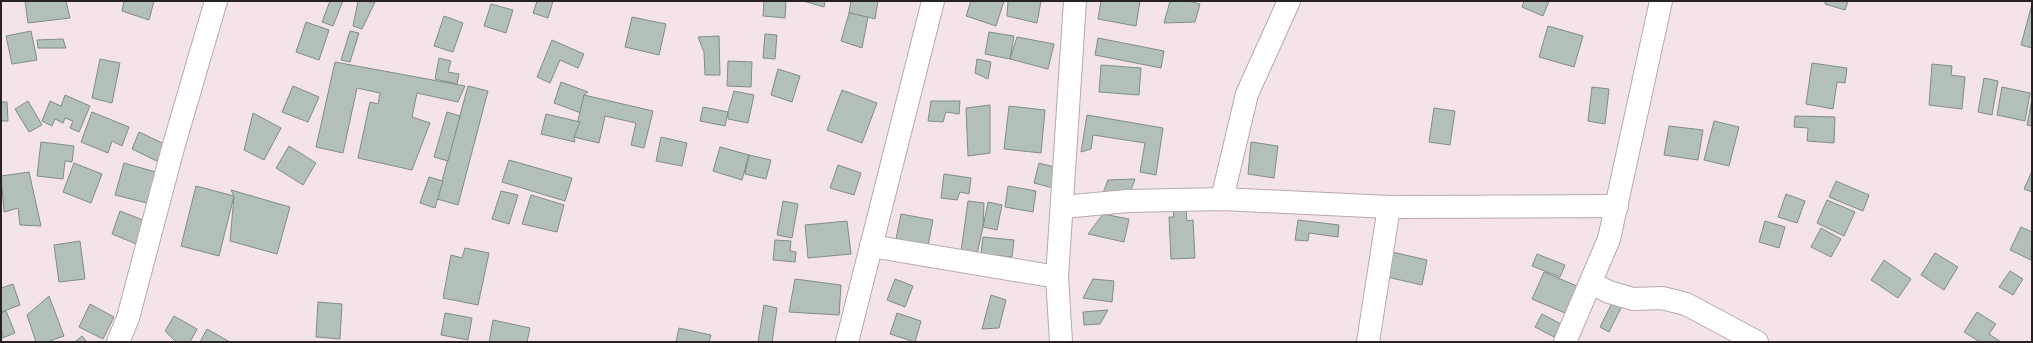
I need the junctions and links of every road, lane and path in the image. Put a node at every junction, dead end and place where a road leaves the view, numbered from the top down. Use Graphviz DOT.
graph roads {
  1 [pos="216,1"];
  2 [pos="933,1"];
  3 [pos="1075,1"];
  4 [pos="1289,1"];
  5 [pos="1661,1"];
  6 [pos="1222,199"];
  7 [pos="1617,206"];
  8 [pos="1063,207"];
  9 [pos="1389,207"];
  10 [pos="871,246"];
  11 [pos="1057,276"];
  12 [pos="1591,283"];
  13 [pos="118,342"];
  14 [pos="846,342"];
  15 [pos="1061,342"];
  16 [pos="1368,342"];
  17 [pos="1565,342"];
  18 [pos="1757,342"];
  1 -- 13 [label="street"];
  2 -- 10 [label="street"];
  3 -- 8 [label="street"];
  4 -- 6 [label="street"];
  5 -- 7 [label="street"];
  6 -- 8 [label="street"];
  6 -- 9 [label="street"];
  7 -- 9 [label="street"];
  7 -- 12 [label="street"];
  8 -- 11 [label="street"];
  9 -- 16 [label="street"];
  10 -- 11 [label="street"];
  10 -- 14 [label="street"];
  11 -- 15 [label="street"];
  12 -- 17 [label="street"];
  12 -- 18 [label="street"];
}
